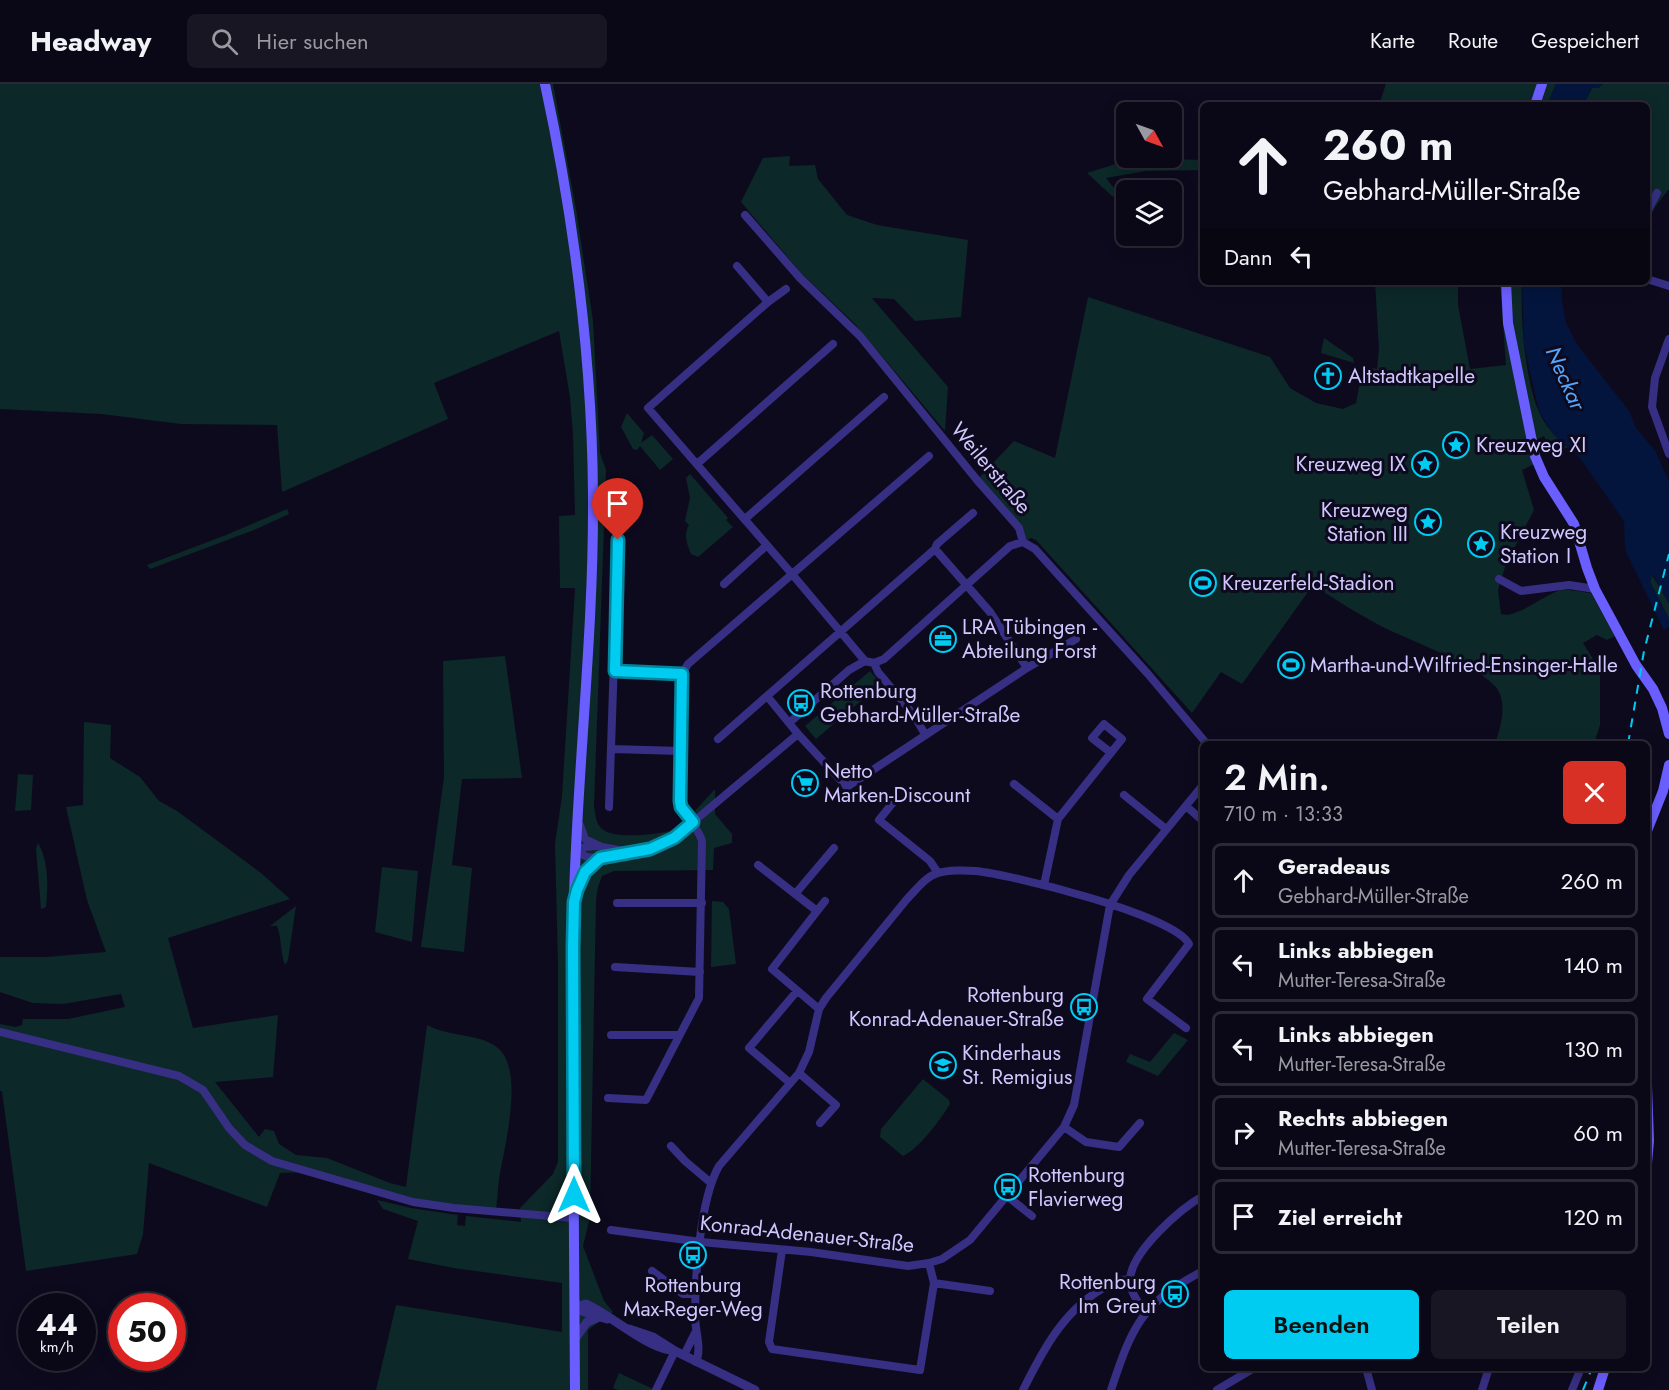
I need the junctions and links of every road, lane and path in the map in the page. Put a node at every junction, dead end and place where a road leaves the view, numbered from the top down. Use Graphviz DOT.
graph roads {
  1 [pos="545,84"];
  2 [pos="1542,84"];
  3 [pos="1536,102"];
  4 [pos="1657,193"];
  5 [pos="1650,206"];
  6 [pos="744,215"];
  7 [pos="737,266"];
  8 [pos="1650,280"];
  9 [pos="1506,285"];
  10 [pos="1669,286"];
  11 [pos="786,289"];
  12 [pos="768,302"];
  13 [pos="1669,339"];
  14 [pos="833,344"];
  15 [pos="885,397"];
  16 [pos="1669,454"];
  17 [pos="929,456"];
  18 [pos="697,464"];
  19 [pos="619,512"];
  20 [pos="973,513"];
  21 [pos="745,519"];
  22 [pos="1023,542"];
  23 [pos="767,545"];
  24 [pos="935,549"];
  25 [pos="792,574"];
  26 [pos="1499,579"];
  27 [pos="724,584"];
  28 [pos="966,584"];
  29 [pos="1595,589"];
  30 [pos="841,633"];
  31 [pos="1076,639"];
  32 [pos="865,662"];
  33 [pos="874,663"];
  34 [pos="1027,668"];
  35 [pos="615,671"];
  36 [pos="682,674"];
  37 [pos="767,696"];
  38 [pos="789,723"];
  39 [pos="925,734"];
  40 [pos="1669,734"];
  41 [pos="798,735"];
  42 [pos="718,739"];
  43 [pos="1204,741"];
  44 [pos="611,749"];
  45 [pos="681,751"];
  46 [pos="1110,752"];
  47 [pos="1669,765"];
  48 [pos="1014,784"];
  49 [pos="1200,789"];
  50 [pos="1124,795"];
  51 [pos="895,800"];
  52 [pos="609,807"];
  53 [pos="1186,807"];
  54 [pos="578,812"];
  55 [pos="1058,819"];
  56 [pos="1200,819"];
  57 [pos="693,822"];
  58 [pos="1650,824"];
  59 [pos="1166,829"];
  60 [pos="602,847"];
  61 [pos="834,848"];
  62 [pos="576,851"];
  63 [pos="629,852"];
  64 [pos="600,858"];
  65 [pos="758,865"];
  66 [pos="938,873"];
  67 [pos="1044,885"];
  68 [pos="796,893"];
  69 [pos="825,901"];
  70 [pos="574,902"];
  71 [pos="617,903"];
  72 [pos="702,903"];
  73 [pos="1110,905"];
  74 [pos="817,911"];
  75 [pos="615,967"];
  76 [pos="700,972"];
  77 [pos="797,991"];
  78 [pos="819,1009"];
  79 [pos="1186,1028"];
  80 [pos="0,1032"];
  81 [pos="610,1035"];
  82 [pos="678,1035"];
  83 [pos="799,1073"];
  84 [pos="790,1083"];
  85 [pos="608,1098"];
  86 [pos="820,1123"];
  87 [pos="1140,1123"];
  88 [pos="1064,1127"];
  89 [pos="671,1146"];
  90 [pos="711,1183"];
  91 [pos="1007,1196"];
  92 [pos="1200,1199"];
  93 [pos="1032,1216"];
  94 [pos="574,1218"];
  95 [pos="611,1230"];
  96 [pos="701,1242"];
  97 [pos="782,1250"];
  98 [pos="929,1263"];
  99 [pos="652,1271"];
  100 [pos="1200,1273"];
  101 [pos="1130,1280"];
  102 [pos="934,1283"];
  103 [pos="575,1285"];
  104 [pos="990,1292"];
  105 [pos="695,1294"];
  106 [pos="575,1308"];
  107 [pos="597,1313"];
  108 [pos="1145,1313"];
  109 [pos="696,1333"];
  110 [pos="575,1338"];
  111 [pos="680,1353"];
  112 [pos="696,1362"];
  113 [pos="1249,1371"];
  114 [pos="1367,1371"];
  115 [pos="1488,1371"];
  116 [pos="1580,1371"];
  117 [pos="1604,1371"];
  118 [pos="575,1390"];
  119 [pos="656,1390"];
  120 [pos="755,1390"];
  121 [pos="1023,1390"];
  122 [pos="1111,1390"];
  123 [pos="1217,1390"];
  124 [pos="1372,1390"];
  125 [pos="1482,1390"];
  126 [pos="1572,1390"];
  127 [pos="1598,1390"];
  1 -- 54 [label="main road"];
  2 -- 3 [label="main road"];
  4 -- 5 [label="street"];
  6 -- 22 [label="street, Weilerstraße"];
  7 -- 12 [label="street"];
  8 -- 10 [label="street"];
  9 -- 29 [label="main road"];
  11 -- 12 [label="street"];
  12 -- 18 [label="street"];
  13 -- 16 [label="street"];
  14 -- 18 [label="street"];
  15 -- 21 [label="street"];
  17 -- 25 [label="street"];
  18 -- 21 [label="street"];
  19 -- 35 [label="street"];
  20 -- 24 [label="street"];
  21 -- 23 [label="street"];
  22 -- 28 [label="street"];
  22 -- 43 [label="street, Weilerstraße"];
  23 -- 25 [label="street"];
  23 -- 27 [label="street"];
  24 -- 28 [label="street"];
  24 -- 30 [label="street"];
  25 -- 30 [label="street"];
  25 -- 36 [label="street"];
  26 -- 29 [label="street"];
  28 -- 33 [label="street"];
  28 -- 34 [label="street"];
  29 -- 40 [label="main road"];
  30 -- 32 [label="street"];
  30 -- 37 [label="street"];
  31 -- 34 [label="street"];
  32 -- 33 [label="street"];
  32 -- 38 [label="street"];
  33 -- 39 [label="street"];
  34 -- 39 [label="street"];
  35 -- 36 [label="street"];
  35 -- 44 [label="street"];
  36 -- 45 [label="street"];
  37 -- 38 [label="street"];
  37 -- 42 [label="street"];
  38 -- 41 [label="street"];
  39 -- 41 [label="street"];
  41 -- 57 [label="street"];
  44 -- 45 [label="street"];
  44 -- 52 [label="street"];
  45 -- 57 [label="street"];
  46 -- 55 [label="street"];
  47 -- 58 [label="main road"];
  48 -- 55 [label="street"];
  49 -- 53 [label="street, Konrad-Adenauer-Straße"];
  50 -- 59 [label="street"];
  51 -- 66 [label="street"];
  53 -- 56 [label="street"];
  53 -- 59 [label="street, Konrad-Adenauer-Straße"];
  54 -- 60 [label="street"];
  54 -- 62 [label="main road"];
  55 -- 67 [label="street"];
  57 -- 63 [label="street"];
  57 -- 72 [label="street"];
  59 -- 73 [label="street, Konrad-Adenauer-Straße"];
  60 -- 62 [label="street"];
  60 -- 63 [label="street"];
  61 -- 68 [label="street"];
  62 -- 64 [label="street"];
  62 -- 70 [label="main road"];
  63 -- 64 [label="street"];
  64 -- 70 [label="street"];
  65 -- 68 [label="street"];
  66 -- 67 [label="street"];
  66 -- 78 [label="street"];
  67 -- 73 [label="street"];
  68 -- 74 [label="street"];
  69 -- 74 [label="street"];
  70 -- 94 [label="main road"];
  71 -- 72 [label="street"];
  72 -- 76 [label="street"];
  73 -- 79 [label="street"];
  73 -- 88 [label="street, Konrad-Adenauer-Straße"];
  74 -- 77 [label="street"];
  75 -- 76 [label="street"];
  76 -- 82 [label="street"];
  77 -- 78 [label="street"];
  77 -- 84 [label="street"];
  78 -- 83 [label="street"];
  80 -- 94 [label="street"];
  81 -- 82 [label="street"];
  82 -- 85 [label="street"];
  83 -- 84 [label="street"];
  83 -- 86 [label="street"];
  84 -- 90 [label="street"];
  87 -- 88 [label="street"];
  88 -- 91 [label="street, Konrad-Adenauer-Straße"];
  89 -- 90 [label="street"];
  90 -- 96 [label="street"];
  91 -- 93 [label="street"];
  91 -- 98 [label="street, Konrad-Adenauer-Straße"];
  92 -- 101 [label="street"];
  94 -- 103 [label="main road"];
  95 -- 96 [label="street, Konrad-Adenauer-Straße"];
  96 -- 97 [label="street, Konrad-Adenauer-Straße"];
  96 -- 105 [label="street"];
  97 -- 98 [label="street, Konrad-Adenauer-Straße"];
  97 -- 102 [label="street"];
  98 -- 102 [label="street"];
  99 -- 105 [label="street"];
  100 -- 108 [label="street"];
  101 -- 108 [label="street"];
  101 -- 121 [label="street"];
  102 -- 104 [label="street"];
  103 -- 106 [label="main road"];
  103 -- 107 [label="street"];
  105 -- 109 [label="street"];
  106 -- 107 [label="street"];
  106 -- 110 [label="main road"];
  107 -- 110 [label="street"];
  107 -- 111 [label="street"];
  108 -- 122 [label="street"];
  109 -- 111 [label="street"];
  109 -- 112 [label="street"];
  110 -- 118 [label="main road"];
  111 -- 112 [label="street"];
  111 -- 119 [label="street"];
  112 -- 120 [label="street"];
  113 -- 123 [label="street"];
  114 -- 124 [label="street"];
  115 -- 125 [label="street"];
  116 -- 126 [label="street"];
  117 -- 127 [label="main road"];
}
